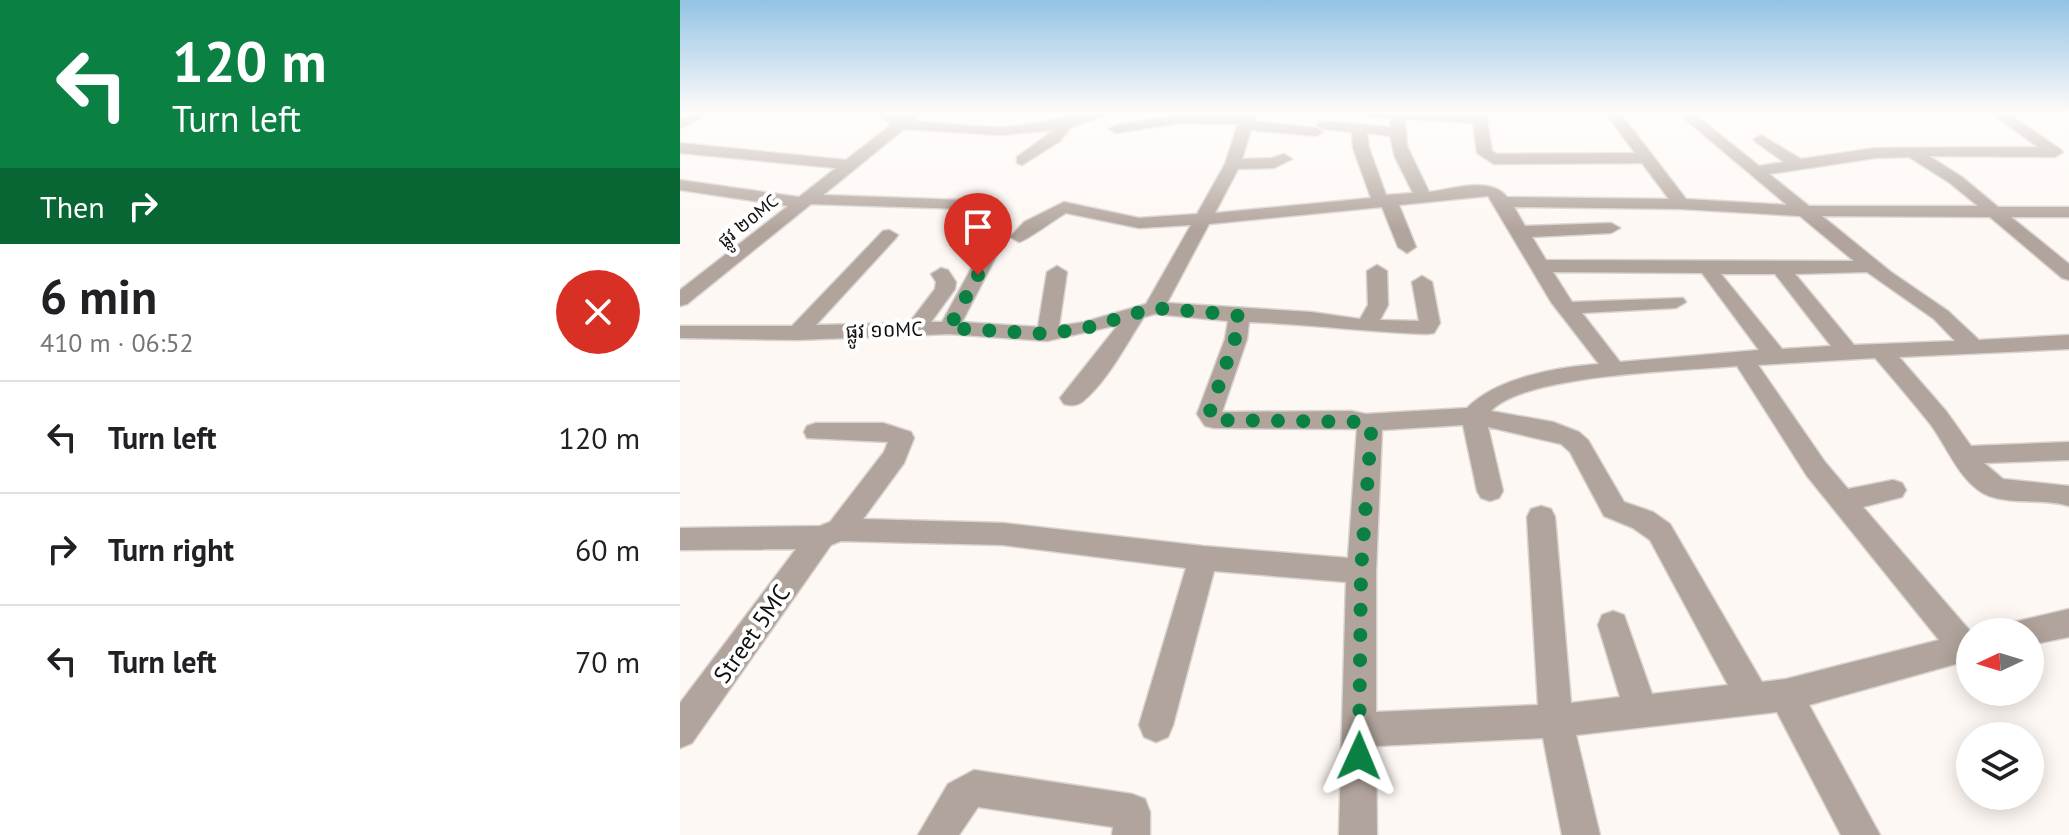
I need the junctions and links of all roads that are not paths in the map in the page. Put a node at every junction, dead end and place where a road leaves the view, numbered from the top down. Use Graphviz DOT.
graph roads {
  1 [pos="772,152"];
  2 [pos="867,152"];
  3 [pos="1034,152"];
  4 [pos="1237,152"];
  5 [pos="1363,152"];
  6 [pos="1403,152"];
  7 [pos="1485,152"];
  8 [pos="1644,152"];
  9 [pos="1733,152"];
  10 [pos="1780,152"];
  11 [pos="1912,152"];
  12 [pos="2033,152"];
  13 [pos="2064,153"];
  14 [pos="1489,157"];
  15 [pos="1649,158"];
  16 [pos="1284,159"];
  17 [pos="1022,160"];
  18 [pos="1233,164"];
  19 [pos="851,165"];
  20 [pos="1799,165"];
  21 [pos="1756,171"];
  22 [pos="1494,178"];
  23 [pos="680,185"];
  24 [pos="1423,197"];
  25 [pos="1384,200"];
  26 [pos="805,201"];
  27 [pos="1502,202"];
  28 [pos="1681,204"];
  29 [pos="990,206"];
  30 [pos="1805,211"];
  31 [pos="1993,211"];
  32 [pos="2069,212"];
  33 [pos="1204,219"];
  34 [pos="1611,228"];
  35 [pos="1521,232"];
  36 [pos="889,235"];
  37 [pos="1019,237"];
  38 [pos="992,247"];
  39 [pos="1407,247"];
  40 [pos="2046,255"];
  41 [pos="2069,256"];
  42 [pos="1539,266"];
  43 [pos="1872,266"];
  44 [pos="1707,267"];
  45 [pos="1781,269"];
  46 [pos="1377,271"];
  47 [pos="1057,272"];
  48 [pos="941,274"];
  49 [pos="2069,274"];
  50 [pos="1422,282"];
  51 [pos="680,300"];
  52 [pos="1676,302"];
  53 [pos="1566,308"];
  54 [pos="1144,312"];
  55 [pos="1239,316"];
  56 [pos="1366,326"];
  57 [pos="916,328"];
  58 [pos="949,328"];
  59 [pos="680,332"];
  60 [pos="797,333"];
  61 [pos="1047,334"];
  62 [pos="2069,342"];
  63 [pos="1974,347"];
  64 [pos="1881,351"];
  65 [pos="1848,353"];
  66 [pos="1776,356"];
  67 [pos="1743,359"];
  68 [pos="1614,370"];
  69 [pos="1072,398"];
  70 [pos="1473,416"];
  71 [pos="1366,422"];
  72 [pos="816,432"];
  73 [pos="2069,451"];
  74 [pos="1965,455"];
  75 [pos="1893,490"];
  76 [pos="1490,491"];
  77 [pos="2069,496"];
  78 [pos="1842,501"];
  79 [pos="1541,517"];
  80 [pos="831,534"];
  81 [pos="680,539"];
  82 [pos="1203,558"];
  83 [pos="1361,571"];
  84 [pos="2069,623"];
  85 [pos="1613,625"];
  86 [pos="2044,628"];
  87 [pos="1956,633"];
  88 [pos="1956,649"];
  89 [pos="1770,697"];
  90 [pos="1642,712"];
  91 [pos="1556,721"];
  92 [pos="1156,725"];
  93 [pos="1359,730"];
  94 [pos="680,731"];
  95 [pos="937,835"];
  96 [pos="1131,835"];
  97 [pos="1358,835"];
  98 [pos="1581,835"];
  99 [pos="1861,835"];
  1 -- 19 [label="street"];
  2 -- 19 [label="street, ផ្លូវ ២០MC"];
  3 -- 17 [label="street"];
  4 -- 18 [label="street"];
  5 -- 25 [label="street"];
  6 -- 24 [label="street"];
  7 -- 14 [label="street"];
  8 -- 15 [label="street"];
  9 -- 21 [label="street"];
  10 -- 20 [label="street"];
  11 -- 20 [label="street"];
  11 -- 31 [label="street"];
  12 -- 13 [label="street"];
  14 -- 15 [label="street"];
  14 -- 22 [label="street"];
  15 -- 28 [label="street"];
  16 -- 18 [label="street"];
  18 -- 33 [label="street"];
  19 -- 26 [label="street, ផ្លូវ ២០MC"];
  20 -- 21 [label="street"];
  21 -- 30 [label="street"];
  23 -- 26 [label="street"];
  24 -- 25 [label="street"];
  24 -- 27 [label="street"];
  25 -- 33 [label="street"];
  25 -- 39 [label="street"];
  26 -- 29 [label="street"];
  26 -- 51 [label="street, ផ្លូវ ២០MC"];
  27 -- 28 [label="street"];
  27 -- 35 [label="street"];
  28 -- 30 [label="street"];
  30 -- 31 [label="street"];
  30 -- 43 [label="street"];
  31 -- 32 [label="street"];
  31 -- 40 [label="street"];
  33 -- 37 [label="street"];
  33 -- 54 [label="street"];
  34 -- 35 [label="street"];
  35 -- 42 [label="street"];
  36 -- 60 [label="street"];
  38 -- 58 [label="street"];
  40 -- 41 [label="street"];
  40 -- 49 [label="street"];
  42 -- 44 [label="street"];
  42 -- 53 [label="street"];
  43 -- 45 [label="street"];
  43 -- 63 [label="street"];
  44 -- 45 [label="street"];
  44 -- 66 [label="street"];
  45 -- 65 [label="street"];
  46 -- 56 [label="street"];
  47 -- 61 [label="street"];
  48 -- 57 [label="street"];
  50 -- 56 [label="street, ផ្លូវ ១០MC"];
  52 -- 53 [label="street"];
  53 -- 68 [label="street"];
  54 -- 55 [label="street, ផ្លូវ ១០MC"];
  54 -- 61 [label="street, ផ្លូវ ១០MC"];
  54 -- 69 [label="street"];
  55 -- 56 [label="street, ផ្លូវ ១០MC"];
  55 -- 71 [label="street"];
  57 -- 58 [label="street, ផ្លូវ ១០MC"];
  57 -- 60 [label="street, ផ្លូវ ១០MC"];
  58 -- 61 [label="street, ផ្លូវ ១០MC"];
  59 -- 60 [label="street, ផ្លូវ ១០MC"];
  62 -- 63 [label="street"];
  63 -- 64 [label="street"];
  64 -- 65 [label="street"];
  64 -- 74 [label="street"];
  65 -- 66 [label="street"];
  66 -- 67 [label="street"];
  67 -- 68 [label="street"];
  67 -- 78 [label="street"];
  68 -- 70 [label="street"];
  70 -- 71 [label="street"];
  70 -- 76 [label="street"];
  70 -- 89 [label="street"];
  71 -- 83 [label="street"];
  72 -- 80 [label="street, Street 5MC"];
  73 -- 74 [label="street"];
  74 -- 77 [label="street"];
  75 -- 78 [label="street"];
  78 -- 87 [label="street"];
  79 -- 91 [label="street"];
  80 -- 81 [label="street"];
  80 -- 82 [label="street"];
  80 -- 94 [label="street, Street 5MC"];
  82 -- 83 [label="street"];
  82 -- 92 [label="street"];
  83 -- 93 [label="street"];
  84 -- 86 [label="street"];
  85 -- 90 [label="street"];
  88 -- 89 [label="street"];
  89 -- 90 [label="street"];
  89 -- 99 [label="street"];
  90 -- 91 [label="street"];
  91 -- 93 [label="street"];
  91 -- 98 [label="street"];
  93 -- 97 [label="street"];
  95 -- 96 [label="street"];
}
